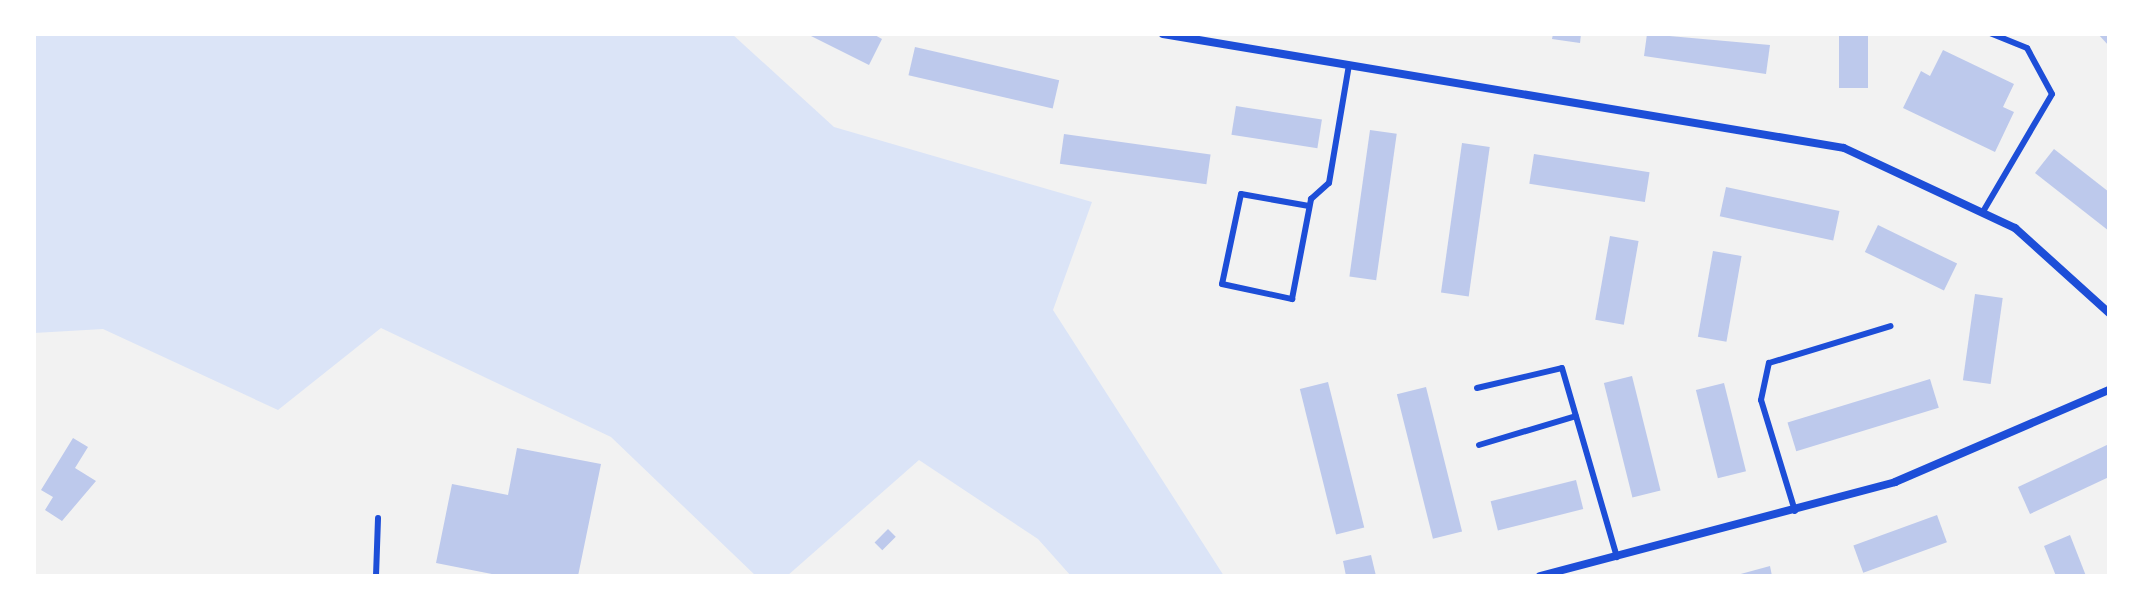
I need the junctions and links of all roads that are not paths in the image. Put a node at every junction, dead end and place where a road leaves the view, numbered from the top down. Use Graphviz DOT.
graph roads {
  1 [pos="1163,34"];
  2 [pos="1992,34"];
  3 [pos="1349,65"];
  4 [pos="1309,206"];
  5 [pos="1984,210"];
  6 [pos="2109,313"];
  7 [pos="1891,326"];
  8 [pos="1477,388"];
  9 [pos="2109,390"];
  10 [pos="1576,416"];
  11 [pos="1479,445"];
  12 [pos="1795,511"];
  13 [pos="378,518"];
  14 [pos="1617,557"];
  15 [pos="376,576"];
  16 [pos="1540,576"];
  1 -- 3 [label="street"];
  2 -- 5 [label="lane"];
  3 -- 4 [label="lane"];
  3 -- 5 [label="street"];
  4 -- 4 [label="lane"];
  5 -- 6 [label="street"];
  7 -- 12 [label="lane"];
  8 -- 10 [label="lane"];
  9 -- 12 [label="street"];
  10 -- 11 [label="lane"];
  10 -- 14 [label="lane"];
  12 -- 14 [label="street"];
  13 -- 15 [label="lane"];
  14 -- 16 [label="street"];
}
